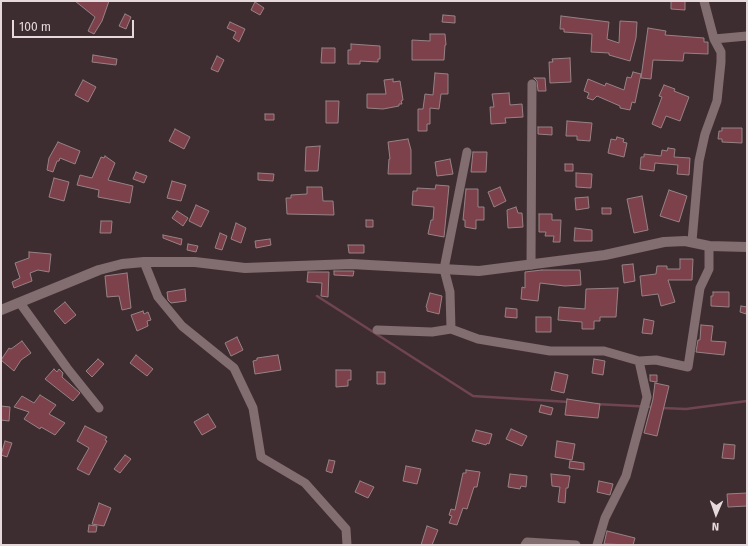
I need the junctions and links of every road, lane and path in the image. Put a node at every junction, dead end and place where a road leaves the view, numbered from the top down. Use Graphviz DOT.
graph roads {
  1 [pos="704,1"];
  2 [pos="747,36"];
  3 [pos="714,39"];
  4 [pos="532,84"];
  5 [pos="467,152"];
  6 [pos="692,241"];
  7 [pos="709,246"];
  8 [pos="747,247"];
  9 [pos="144,262"];
  10 [pos="531,265"];
  11 [pos="444,269"];
  12 [pos="20,303"];
  13 [pos="1,310"];
  14 [pos="451,329"];
  15 [pos="377,330"];
  16 [pos="639,361"];
  17 [pos="99,408"];
  18 [pos="346,545"];
  19 [pos="525,545"];
  20 [pos="576,545"];
  21 [pos="597,545"];
  1 -- 3 [label="street"];
  2 -- 3 [label="street"];
  3 -- 6 [label="street"];
  4 -- 10 [label="street"];
  5 -- 11 [label="street"];
  6 -- 7 [label="street"];
  6 -- 10 [label="street"];
  7 -- 8 [label="street"];
  7 -- 16 [label="street"];
  9 -- 11 [label="street"];
  9 -- 12 [label="street"];
  9 -- 18 [label="street"];
  10 -- 11 [label="street"];
  11 -- 14 [label="street"];
  12 -- 13 [label="street"];
  12 -- 17 [label="street"];
  14 -- 15 [label="street"];
  14 -- 16 [label="street"];
  16 -- 21 [label="street"];
  19 -- 20 [label="street"];
}
